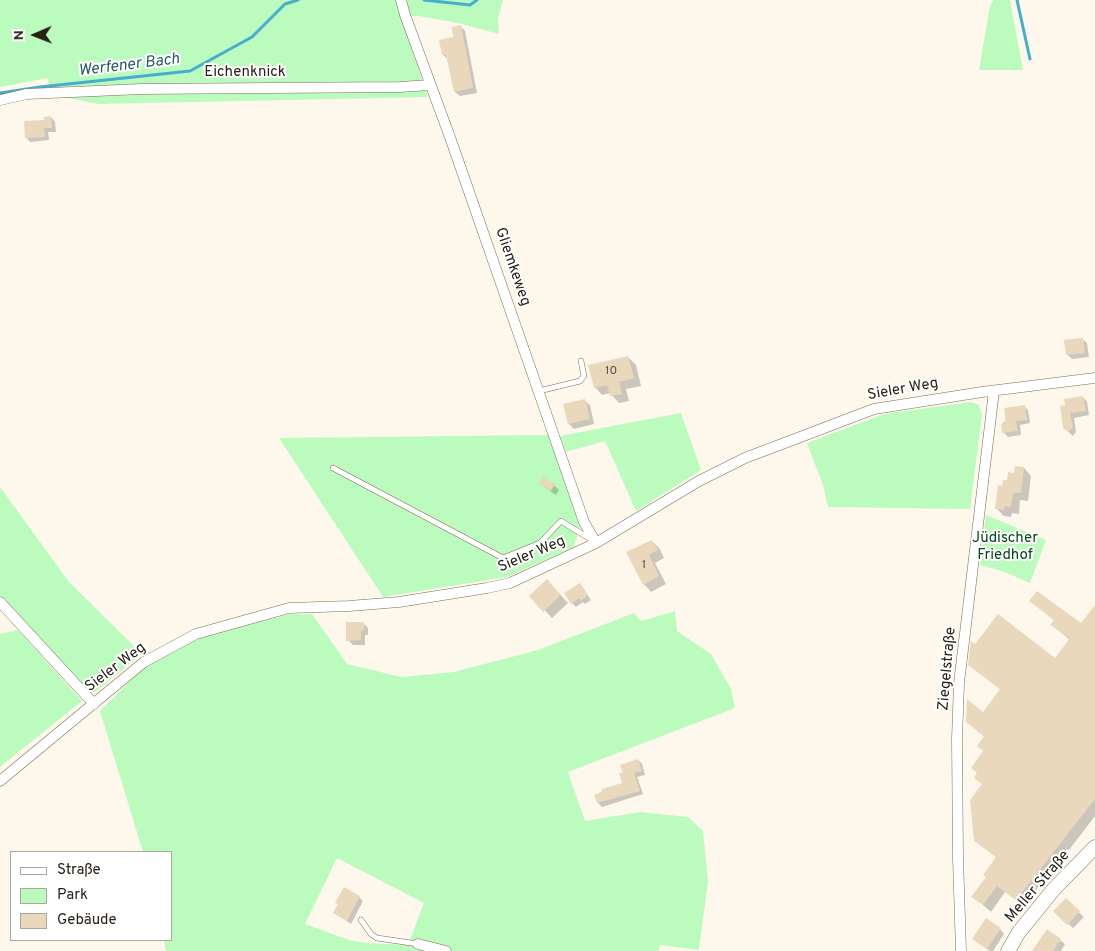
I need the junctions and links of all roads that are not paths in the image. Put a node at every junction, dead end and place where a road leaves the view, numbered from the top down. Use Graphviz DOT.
graph roads {
  1 [pos="401,0"];
  2 [pos="430,85"];
  3 [pos="0,100"];
  4 [pos="581,361"];
  5 [pos="1095,378"];
  6 [pos="539,391"];
  7 [pos="994,391"];
  8 [pos="333,468"];
  9 [pos="596,543"];
  10 [pos="0,602"];
  11 [pos="94,704"];
  12 [pos="0,781"];
  13 [pos="1095,846"];
  14 [pos="361,920"];
  15 [pos="418,944"];
  16 [pos="446,951"];
  17 [pos="961,951"];
  18 [pos="1008,951"];
  1 -- 2 [label="street, Gliemkeweg"];
  2 -- 3 [label="street, Eichenknick"];
  2 -- 6 [label="street, Gliemkeweg"];
  4 -- 6 [label="lane"];
  5 -- 7 [label="street, Sieler Weg"];
  6 -- 9 [label="street, Gliemkeweg"];
  7 -- 9 [label="street, Sieler Weg"];
  7 -- 17 [label="street, Ziegelstraße"];
  8 -- 9 [label="lane"];
  9 -- 11 [label="street, Sieler Weg"];
  10 -- 11 [label="street"];
  11 -- 12 [label="street, Sieler Weg"];
  13 -- 18 [label="main road, Meller Straße"];
  14 -- 15 [label="lane"];
  15 -- 16 [label="street"];
}
